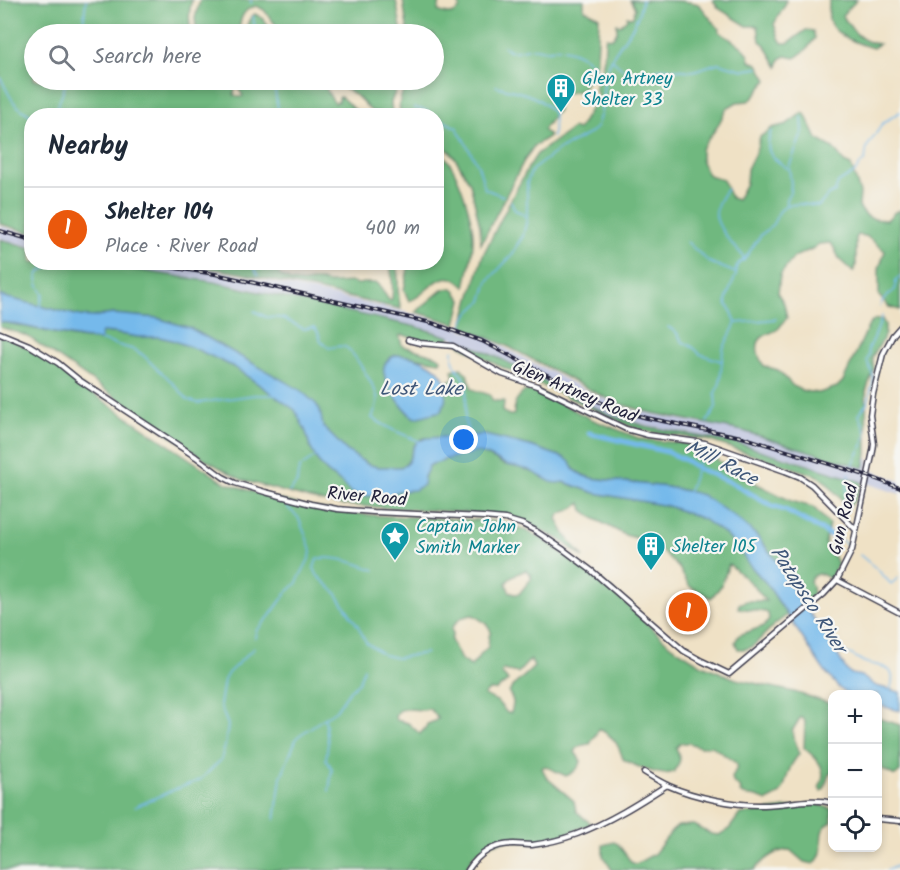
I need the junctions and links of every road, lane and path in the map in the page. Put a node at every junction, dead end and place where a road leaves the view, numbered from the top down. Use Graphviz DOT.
graph roads {
  1 [pos="900,327"];
  2 [pos="0,333"];
  3 [pos="408,340"];
  4 [pos="856,530"];
  5 [pos="837,580"];
  6 [pos="900,613"];
  7 [pos="729,674"];
  8 [pos="644,772"];
  9 [pos="667,785"];
  10 [pos="828,802"];
  11 [pos="882,819"];
  12 [pos="900,821"];
  13 [pos="468,870"];
  1 -- 4 [label="street, Gun Road"];
  2 -- 7 [label="street, River Road"];
  3 -- 4 [label="street, Glen Artney Road"];
  4 -- 5 [label="street, Gun Road"];
  5 -- 6 [label="street"];
  5 -- 7 [label="street, Gun Road"];
  8 -- 9 [label="street"];
  9 -- 10 [label="street"];
  9 -- 13 [label="street"];
  11 -- 12 [label="street"];
}
